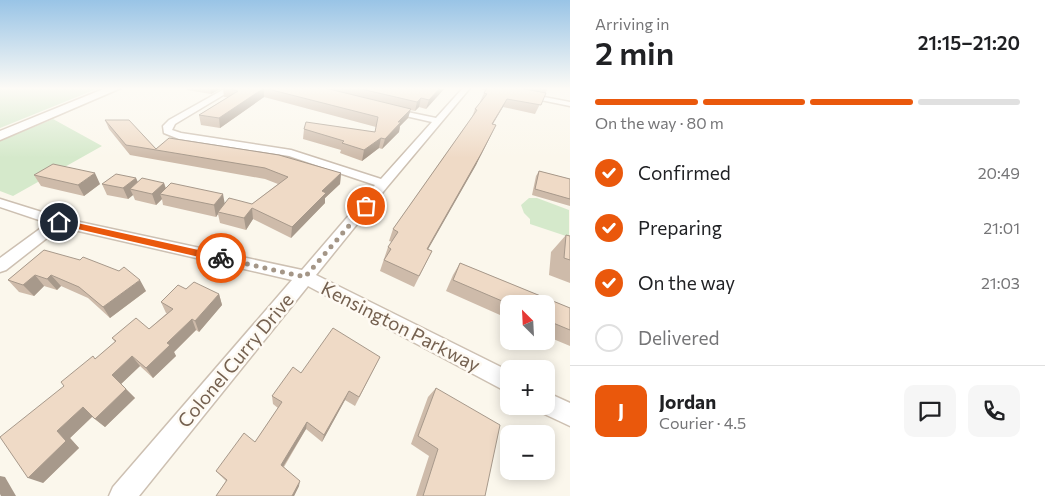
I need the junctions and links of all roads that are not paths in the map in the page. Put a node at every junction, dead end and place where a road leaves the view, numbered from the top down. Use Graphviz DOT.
graph roads {
  1 [pos="60,111"];
  2 [pos="191,111"];
  3 [pos="396,111"];
  4 [pos="447,111"];
  5 [pos="438,121"];
  6 [pos="0,136"];
  7 [pos="383,184"];
  8 [pos="0,203"];
  9 [pos="59,222"];
  10 [pos="0,266"];
  11 [pos="305,277"];
  12 [pos="500,377"];
  13 [pos="555,408"];
  14 [pos="570,416"];
  15 [pos="122,496"];
  1 -- 6 [label="main road"];
  2 -- 7 [label="street"];
  3 -- 5 [label="street"];
  4 -- 5 [label="street, Colonel Curry Drive"];
  5 -- 7 [label="street, Colonel Curry Drive"];
  7 -- 11 [label="street, Colonel Curry Drive"];
  8 -- 9 [label="street, Kensington Parkway"];
  9 -- 10 [label="street"];
  9 -- 11 [label="street, Kensington Parkway"];
  11 -- 12 [label="street, Kensington Parkway"];
  11 -- 15 [label="street, Colonel Curry Drive"];
  13 -- 14 [label="street"];
}
